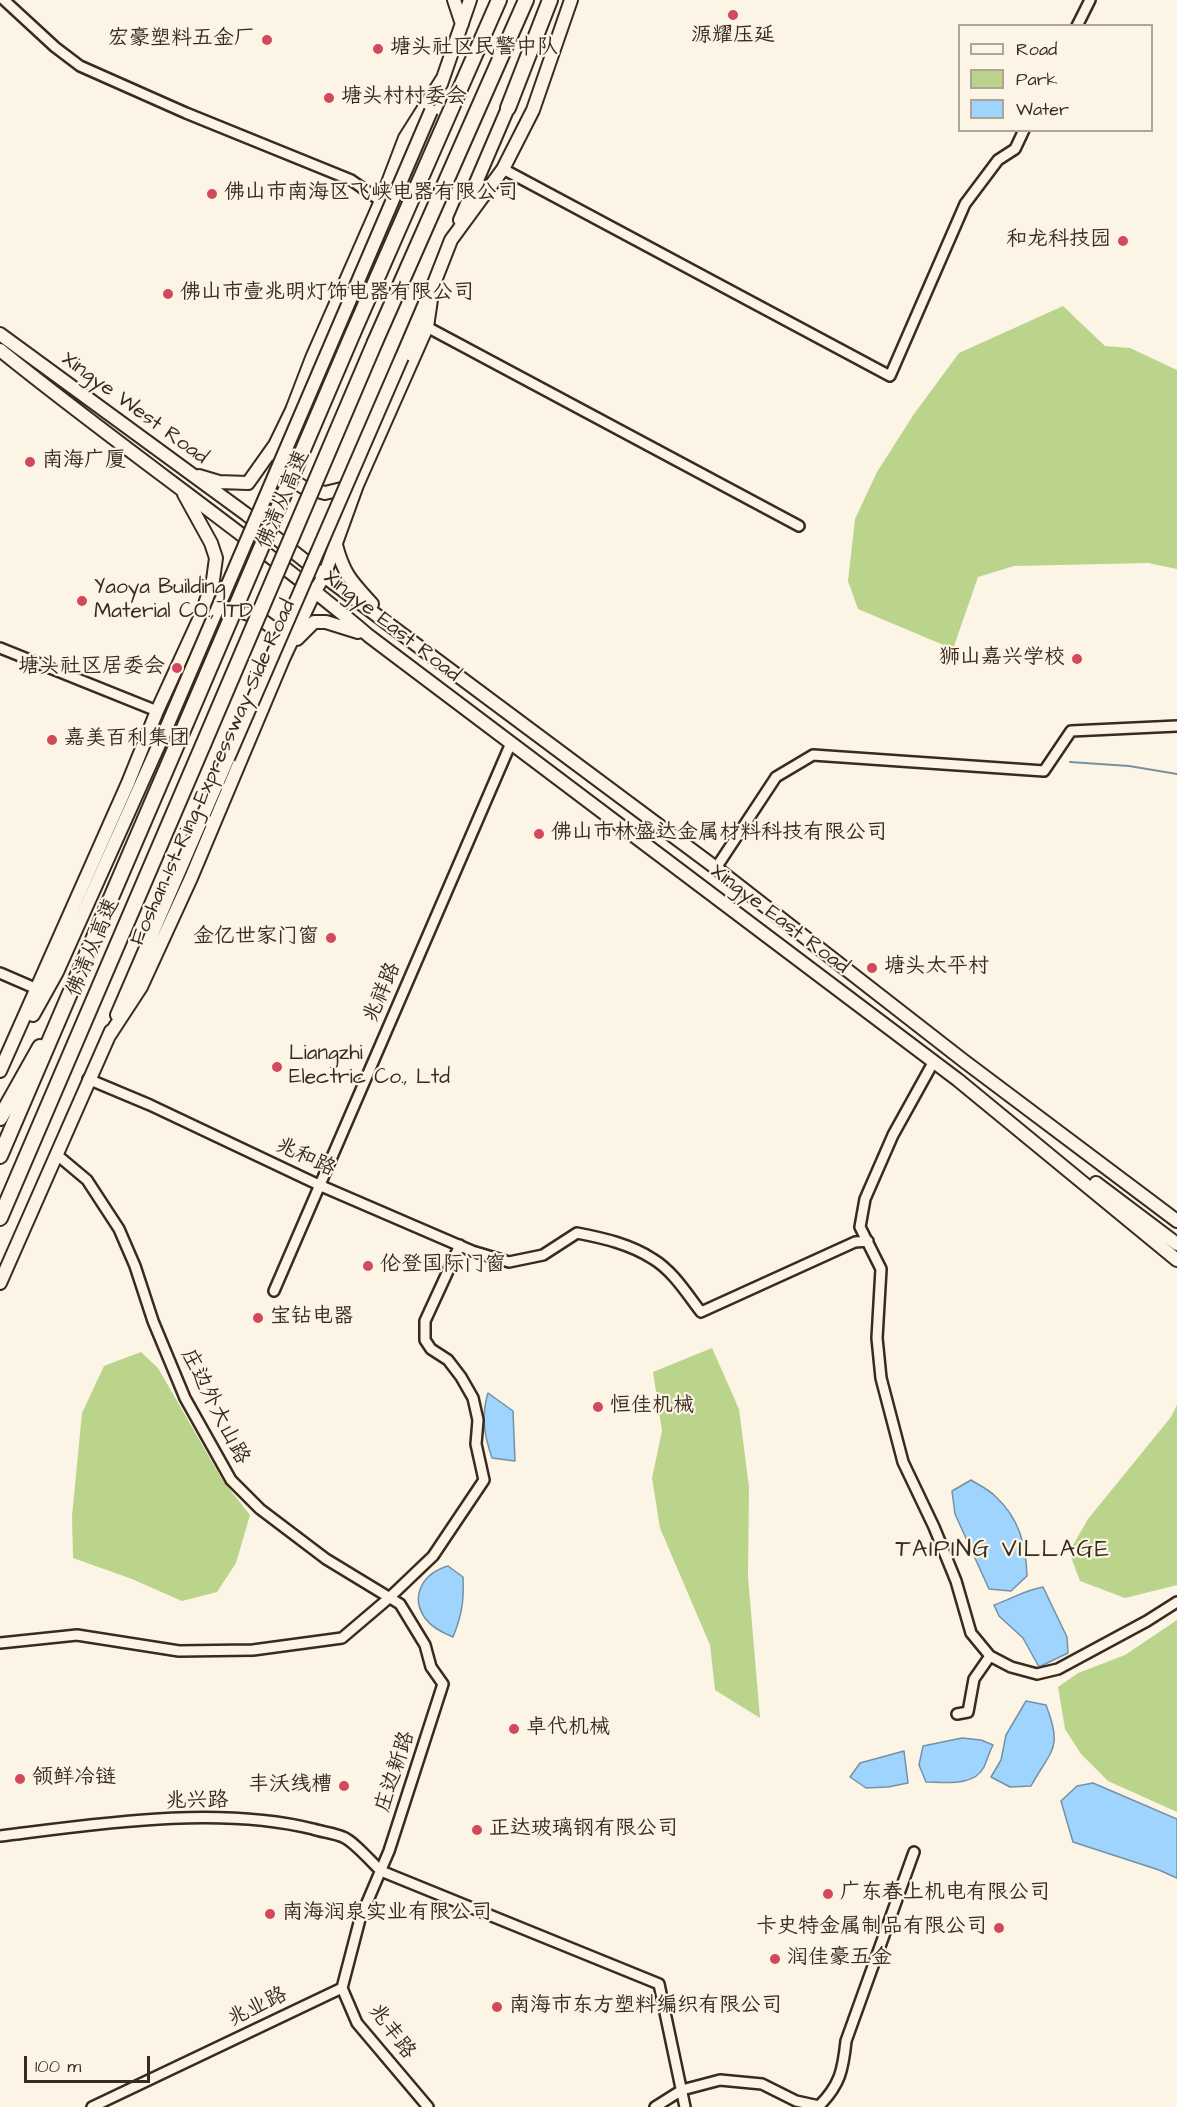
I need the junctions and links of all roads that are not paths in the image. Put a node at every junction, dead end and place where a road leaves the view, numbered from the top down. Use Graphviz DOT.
graph roads {
  1 [pos="4,0"];
  2 [pos="454,0"];
  3 [pos="470,0"];
  4 [pos="500,0"];
  5 [pos="526,0"];
  6 [pos="550,0"];
  7 [pos="571,0"];
  8 [pos="1090,0"];
  9 [pos="462,24"];
  10 [pos="1078,24"];
  11 [pos="443,78"];
  12 [pos="508,108"];
  13 [pos="1023,132"];
  14 [pos="503,169"];
  15 [pos="381,201"];
  16 [pos="451,240"];
  17 [pos="433,286"];
  18 [pos="427,327"];
  19 [pos="0,334"];
  20 [pos="0,350"];
  21 [pos="275,445"];
  22 [pos="186,472"];
  23 [pos="357,485"];
  24 [pos="180,488"];
  25 [pos="246,514"];
  26 [pos="799,526"];
  27 [pos="237,531"];
  28 [pos="336,545"];
  29 [pos="324,576"];
  30 [pos="315,591"];
  31 [pos="202,613"];
  32 [pos="391,625"];
  33 [pos="369,636"];
  34 [pos="0,648"];
  35 [pos="284,657"];
  36 [pos="157,711"];
  37 [pos="1177,726"];
  38 [pos="511,743"];
  39 [pos="716,868"];
  40 [pos="0,973"];
  41 [pos="36,989"];
  42 [pos="72,990"];
  43 [pos="108,1036"];
  44 [pos="15,1040"];
  45 [pos="934,1061"];
  46 [pos="0,1071"];
  47 [pos="88,1080"];
  48 [pos="958,1080"];
  49 [pos="0,1118"];
  50 [pos="57,1154"];
  51 [pos="0,1156"];
  52 [pos="319,1185"];
  53 [pos="0,1218"];
  54 [pos="1177,1221"];
  55 [pos="868,1241"];
  56 [pos="1177,1244"];
  57 [pos="460,1245"];
  58 [pos="1177,1260"];
  59 [pos="0,1282"];
  60 [pos="274,1290"];
  61 [pos="389,1598"];
  62 [pos="1177,1602"];
  63 [pos="0,1643"];
  64 [pos="990,1656"];
  65 [pos="443,1684"];
  66 [pos="957,1714"];
  67 [pos="0,1836"];
  68 [pos="914,1852"];
  69 [pos="381,1871"];
  70 [pos="342,1988"];
  71 [pos="682,2090"];
  72 [pos="92,2107"];
  73 [pos="428,2107"];
  74 [pos="655,2107"];
  75 [pos="685,2107"];
  1 -- 15 [label="street"];
  2 -- 9 [label="main road"];
  3 -- 9 [label="main road"];
  4 -- 42 [label="highway, 佛清从高速, bridge"];
  5 -- 53 [label="highway, 佛清从高速, bridge"];
  6 -- 12 [label="highway"];
  7 -- 14 [label="main road, Foshan 1st Ring Expressway Side Road"];
  8 -- 10 [label="street"];
  9 -- 11 [label="main road"];
  11 -- 15 [label="main road"];
  11 -- 44 [label="main road, bridge"];
  12 -- 16 [label="main road"];
  13 -- 14 [label="street"];
  14 -- 16 [label="main road, Foshan 1st Ring Expressway Side Road"];
  15 -- 21 [label="main road"];
  16 -- 17 [label="main road, Foshan 1st Ring Expressway Side Road"];
  17 -- 18 [label="main road, Foshan 1st Ring Expressway Side Road"];
  17 -- 43 [label="main road, Foshan 1st Ring Expressway Side Road, bridge"];
  18 -- 23 [label="main road, Foshan 1st Ring Expressway Side Road"];
  18 -- 26 [label="street"];
  19 -- 22 [label="main road, Xingye West Road"];
  20 -- 24 [label="main road, Xingye West Road"];
  21 -- 22 [label="main road"];
  21 -- 23 [label="main road"];
  22 -- 25 [label="main road, Xingye West Road"];
  23 -- 28 [label="main road, Foshan 1st Ring Expressway Side Road"];
  24 -- 27 [label="main road, Xingye West Road"];
  24 -- 31 [label="main road"];
  25 -- 29 [label="main road, Xingye East Road"];
  27 -- 30 [label="main road, Xingye East Road"];
  28 -- 29 [label="main road, Foshan 1st Ring Expressway Side Road"];
  28 -- 32 [label="main road"];
  29 -- 30 [label="main road, Foshan 1st Ring Expressway Side Road"];
  29 -- 32 [label="main road, Xingye East Road"];
  30 -- 33 [label="main road, Xingye East Road"];
  30 -- 35 [label="main road, Foshan 1st Ring Expressway Side Road"];
  31 -- 35 [label="main road"];
  31 -- 36 [label="main road"];
  32 -- 39 [label="main road, Xingye East Road"];
  33 -- 35 [label="main road"];
  33 -- 38 [label="main road, Xingye East Road"];
  34 -- 36 [label="street"];
  35 -- 43 [label="main road, Foshan 1st Ring Expressway Side Road"];
  36 -- 41 [label="main road"];
  37 -- 39 [label="street"];
  38 -- 45 [label="main road, Xingye East Road"];
  38 -- 52 [label="street, 兆祥路"];
  39 -- 54 [label="main road, Xingye East Road"];
  40 -- 41 [label="street"];
  41 -- 44 [label="main road"];
  42 -- 49 [label="highway"];
  42 -- 51 [label="highway, 佛清从高速"];
  43 -- 47 [label="main road, Foshan 1st Ring Expressway Side Road"];
  44 -- 46 [label="main road"];
  45 -- 48 [label="main road, Xingye East Road"];
  45 -- 55 [label="street"];
  47 -- 50 [label="main road, Foshan 1st Ring Expressway Side Road"];
  47 -- 52 [label="street, 兆和路"];
  48 -- 56 [label="main road"];
  48 -- 58 [label="main road, Xingye East Road"];
  50 -- 59 [label="main road, Foshan 1st Ring Expressway Side Road"];
  50 -- 61 [label="street, 庄边外大山路"];
  52 -- 57 [label="street, 兆和路"];
  52 -- 60 [label="street, 兆祥路"];
  55 -- 57 [label="street, 兆和路"];
  55 -- 64 [label="street"];
  57 -- 61 [label="street"];
  61 -- 63 [label="street"];
  61 -- 65 [label="street, 庄边外大山路"];
  62 -- 64 [label="street"];
  64 -- 66 [label="street"];
  65 -- 69 [label="street, 庄边新路"];
  67 -- 69 [label="street, 兆兴路"];
  68 -- 71 [label="street"];
  69 -- 70 [label="street"];
  69 -- 71 [label="street"];
  70 -- 72 [label="street, 兆业路"];
  70 -- 73 [label="street, 兆丰路"];
  71 -- 74 [label="street"];
  71 -- 75 [label="street"];
}
